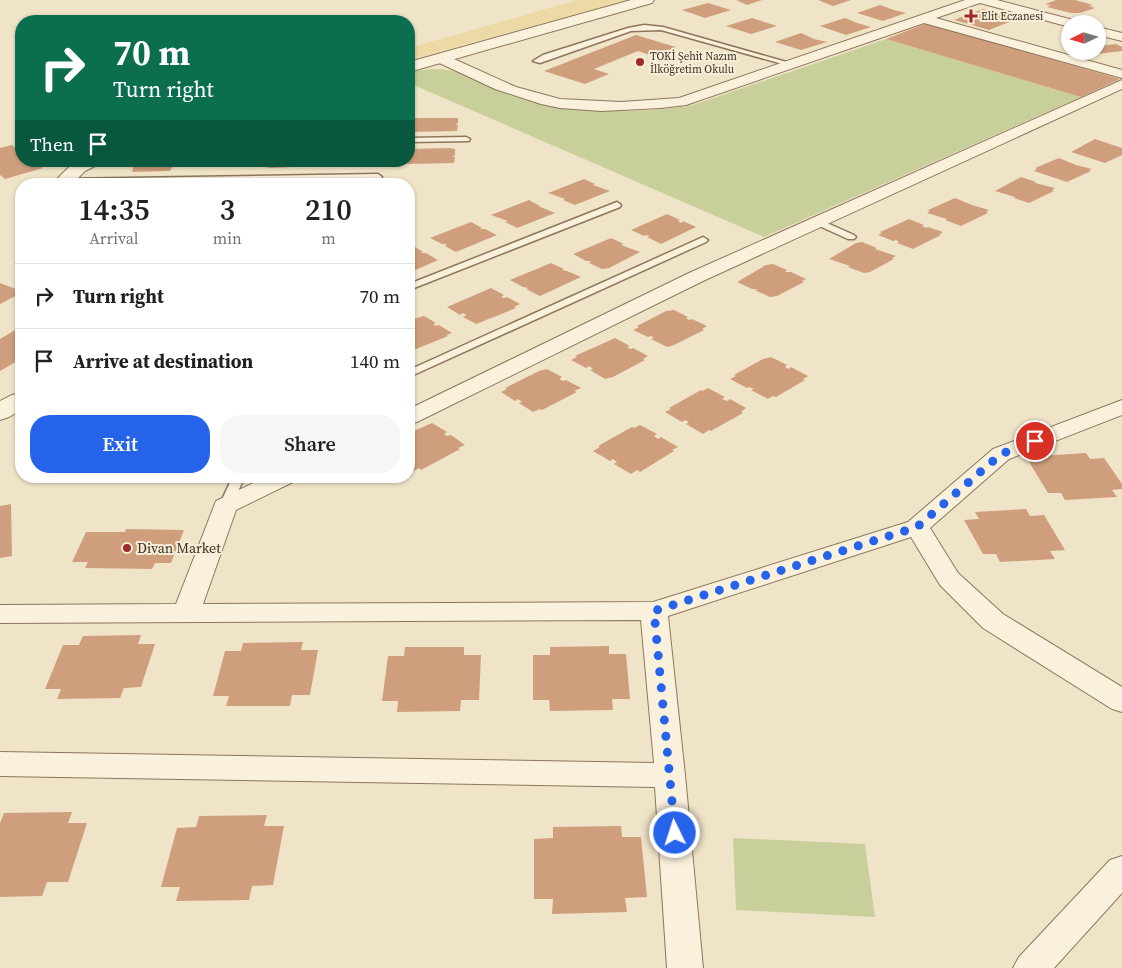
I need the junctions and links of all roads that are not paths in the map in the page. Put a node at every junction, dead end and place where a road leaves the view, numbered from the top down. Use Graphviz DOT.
graph roads {
  1 [pos="647,0"];
  2 [pos="977,0"];
  3 [pos="983,0"];
  4 [pos="925,18"];
  5 [pos="1061,21"];
  6 [pos="1106,33"];
  7 [pos="1122,37"];
  8 [pos="440,58"];
  9 [pos="537,62"];
  10 [pos="793,64"];
  11 [pos="415,65"];
  12 [pos="1122,74"];
  13 [pos="1122,84"];
  14 [pos="466,139"];
  15 [pos="415,140"];
  16 [pos="78,167"];
  17 [pos="378,177"];
  18 [pos="66,178"];
  19 [pos="325,178"];
  20 [pos="617,205"];
  21 [pos="818,222"];
  22 [pos="851,237"];
  23 [pos="703,240"];
  24 [pos="415,285"];
  25 [pos="415,371"];
  26 [pos="15,403"];
  27 [pos="1122,407"];
  28 [pos="0,412"];
  29 [pos="415,414"];
  30 [pos="236,483"];
  31 [pos="273,483"];
  32 [pos="226,506"];
  33 [pos="917,527"];
  34 [pos="654,611"];
  35 [pos="186,613"];
  36 [pos="0,614"];
  37 [pos="1122,701"];
  38 [pos="0,764"];
  39 [pos="670,775"];
  40 [pos="1122,870"];
  41 [pos="685,968"];
  42 [pos="1031,968"];
  1 -- 8 [label="street"];
  2 -- 4 [label="street"];
  3 -- 5 [label="street"];
  4 -- 10 [label="street"];
  4 -- 12 [label="street"];
  6 -- 7 [label="street"];
  8 -- 10 [label="street"];
  8 -- 11 [label="street"];
  9 -- 10 [label="lane"];
  13 -- 21 [label="street"];
  14 -- 15 [label="lane"];
  16 -- 18 [label="street"];
  17 -- 19 [label="lane"];
  20 -- 24 [label="lane"];
  21 -- 22 [label="lane"];
  21 -- 29 [label="street"];
  23 -- 25 [label="lane"];
  26 -- 28 [label="street"];
  27 -- 33 [label="street"];
  30 -- 32 [label="lane"];
  31 -- 32 [label="street"];
  32 -- 35 [label="street"];
  33 -- 34 [label="street"];
  33 -- 37 [label="street"];
  34 -- 35 [label="street"];
  34 -- 39 [label="street"];
  35 -- 36 [label="street"];
  38 -- 39 [label="street"];
  39 -- 41 [label="street"];
  40 -- 42 [label="street"];
}
